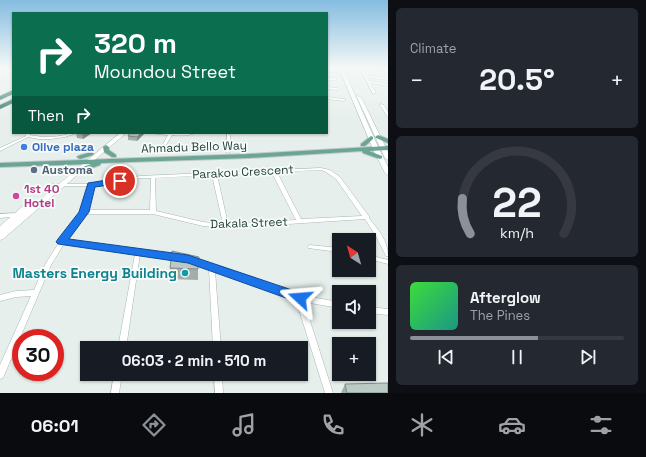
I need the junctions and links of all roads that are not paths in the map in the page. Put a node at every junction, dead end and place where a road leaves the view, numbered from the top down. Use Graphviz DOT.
graph roads {
  1 [pos="350,86"];
  2 [pos="354,86"];
  3 [pos="371,86"];
  4 [pos="328,88"];
  5 [pos="338,89"];
  6 [pos="12,93"];
  7 [pos="374,93"];
  8 [pos="0,95"];
  9 [pos="0,98"];
  10 [pos="328,98"];
  11 [pos="344,100"];
  12 [pos="12,102"];
  13 [pos="0,104"];
  14 [pos="382,105"];
  15 [pos="0,108"];
  16 [pos="388,113"];
  17 [pos="28,134"];
  18 [pos="70,134"];
  19 [pos="115,134"];
  20 [pos="122,134"];
  21 [pos="171,134"];
  22 [pos="228,135"];
  23 [pos="375,137"];
  24 [pos="165,144"];
  25 [pos="106,147"];
  26 [pos="361,148"];
  27 [pos="384,149"];
  28 [pos="0,150"];
  29 [pos="228,152"];
  30 [pos="87,158"];
  31 [pos="112,158"];
  32 [pos="0,160"];
  33 [pos="56,162"];
  34 [pos="0,165"];
  35 [pos="75,170"];
  36 [pos="274,171"];
  37 [pos="388,173"];
  38 [pos="214,174"];
  39 [pos="154,177"];
  40 [pos="58,185"];
  41 [pos="91,185"];
  42 [pos="84,212"];
  43 [pos="153,212"];
  44 [pos="21,215"];
  45 [pos="0,216"];
  46 [pos="367,217"];
  47 [pos="299,221"];
  48 [pos="226,226"];
  49 [pos="0,230"];
  50 [pos="0,236"];
  51 [pos="62,242"];
  52 [pos="310,247"];
  53 [pos="332,249"];
  54 [pos="138,251"];
  55 [pos="388,254"];
  56 [pos="376,259"];
  57 [pos="388,262"];
  58 [pos="212,267"];
  59 [pos="34,293"];
  60 [pos="0,298"];
  61 [pos="300,298"];
  62 [pos="332,305"];
  63 [pos="376,311"];
  64 [pos="388,312"];
  65 [pos="123,341"];
  66 [pos="217,341"];
  67 [pos="0,375"];
  68 [pos="117,381"];
  69 [pos="219,381"];
  70 [pos="115,393"];
  71 [pos="220,393"];
  72 [pos="329,393"];
  1 -- 23 [label="main road"];
  2 -- 23 [label="main road"];
  3 -- 7 [label="street"];
  4 -- 5 [label="street"];
  6 -- 8 [label="highway"];
  6 -- 9 [label="highway"];
  6 -- 13 [label="highway"];
  10 -- 11 [label="street"];
  12 -- 15 [label="highway"];
  14 -- 16 [label="street"];
  17 -- 18 [label="street"];
  17 -- 28 [label="street"];
  19 -- 30 [label="main road"];
  20 -- 25 [label="main road"];
  21 -- 24 [label="street"];
  22 -- 29 [label="street"];
  23 -- 26 [label="main road"];
  23 -- 27 [label="main road"];
  23 -- 27 [label="main road"];
  25 -- 30 [label="main road"];
  25 -- 31 [label="main road"];
  26 -- 27 [label="main road, Ahmadu Bello Way"];
  26 -- 29 [label="main road, Ahmadu Bello Way"];
  26 -- 31 [label="main road, Ahmadu Bello Way"];
  27 -- 37 [label="main road"];
  29 -- 31 [label="main road, Ahmadu Bello Way"];
  30 -- 31 [label="main road, Ahmadu Bello Way"];
  30 -- 32 [label="main road, Ahmadu Bello Way"];
  30 -- 33 [label="main road, Ahmadu Bello Way"];
  30 -- 35 [label="main road"];
  31 -- 35 [label="main road"];
  33 -- 34 [label="main road, Ahmadu Bello Way"];
  33 -- 35 [label="main road"];
  35 -- 40 [label="main road"];
  36 -- 38 [label="street, Parakou Crescent"];
  36 -- 46 [label="street, Parakou Crescent"];
  36 -- 47 [label="street"];
  38 -- 39 [label="street, Parakou Crescent"];
  38 -- 48 [label="street"];
  39 -- 41 [label="street, Parakou Crescent"];
  39 -- 43 [label="street"];
  40 -- 41 [label="street, Parakou Crescent"];
  40 -- 44 [label="main road"];
  41 -- 42 [label="street"];
  42 -- 43 [label="street, Dakala Street"];
  42 -- 51 [label="street"];
  43 -- 48 [label="street, Dakala Street"];
  44 -- 45 [label="street"];
  44 -- 49 [label="main road"];
  44 -- 50 [label="main road"];
  46 -- 47 [label="street, Dakala Street"];
  46 -- 55 [label="street, Parakou Crescent"];
  47 -- 48 [label="street, Dakala Street"];
  51 -- 54 [label="street"];
  51 -- 59 [label="street"];
  52 -- 53 [label="street"];
  54 -- 58 [label="street"];
  54 -- 65 [label="street"];
  56 -- 57 [label="street"];
  58 -- 61 [label="street"];
  58 -- 66 [label="street"];
  59 -- 60 [label="street"];
  59 -- 67 [label="street"];
  61 -- 62 [label="street"];
  61 -- 72 [label="street"];
  63 -- 64 [label="street"];
  68 -- 70 [label="street"];
  69 -- 71 [label="street"];
}
